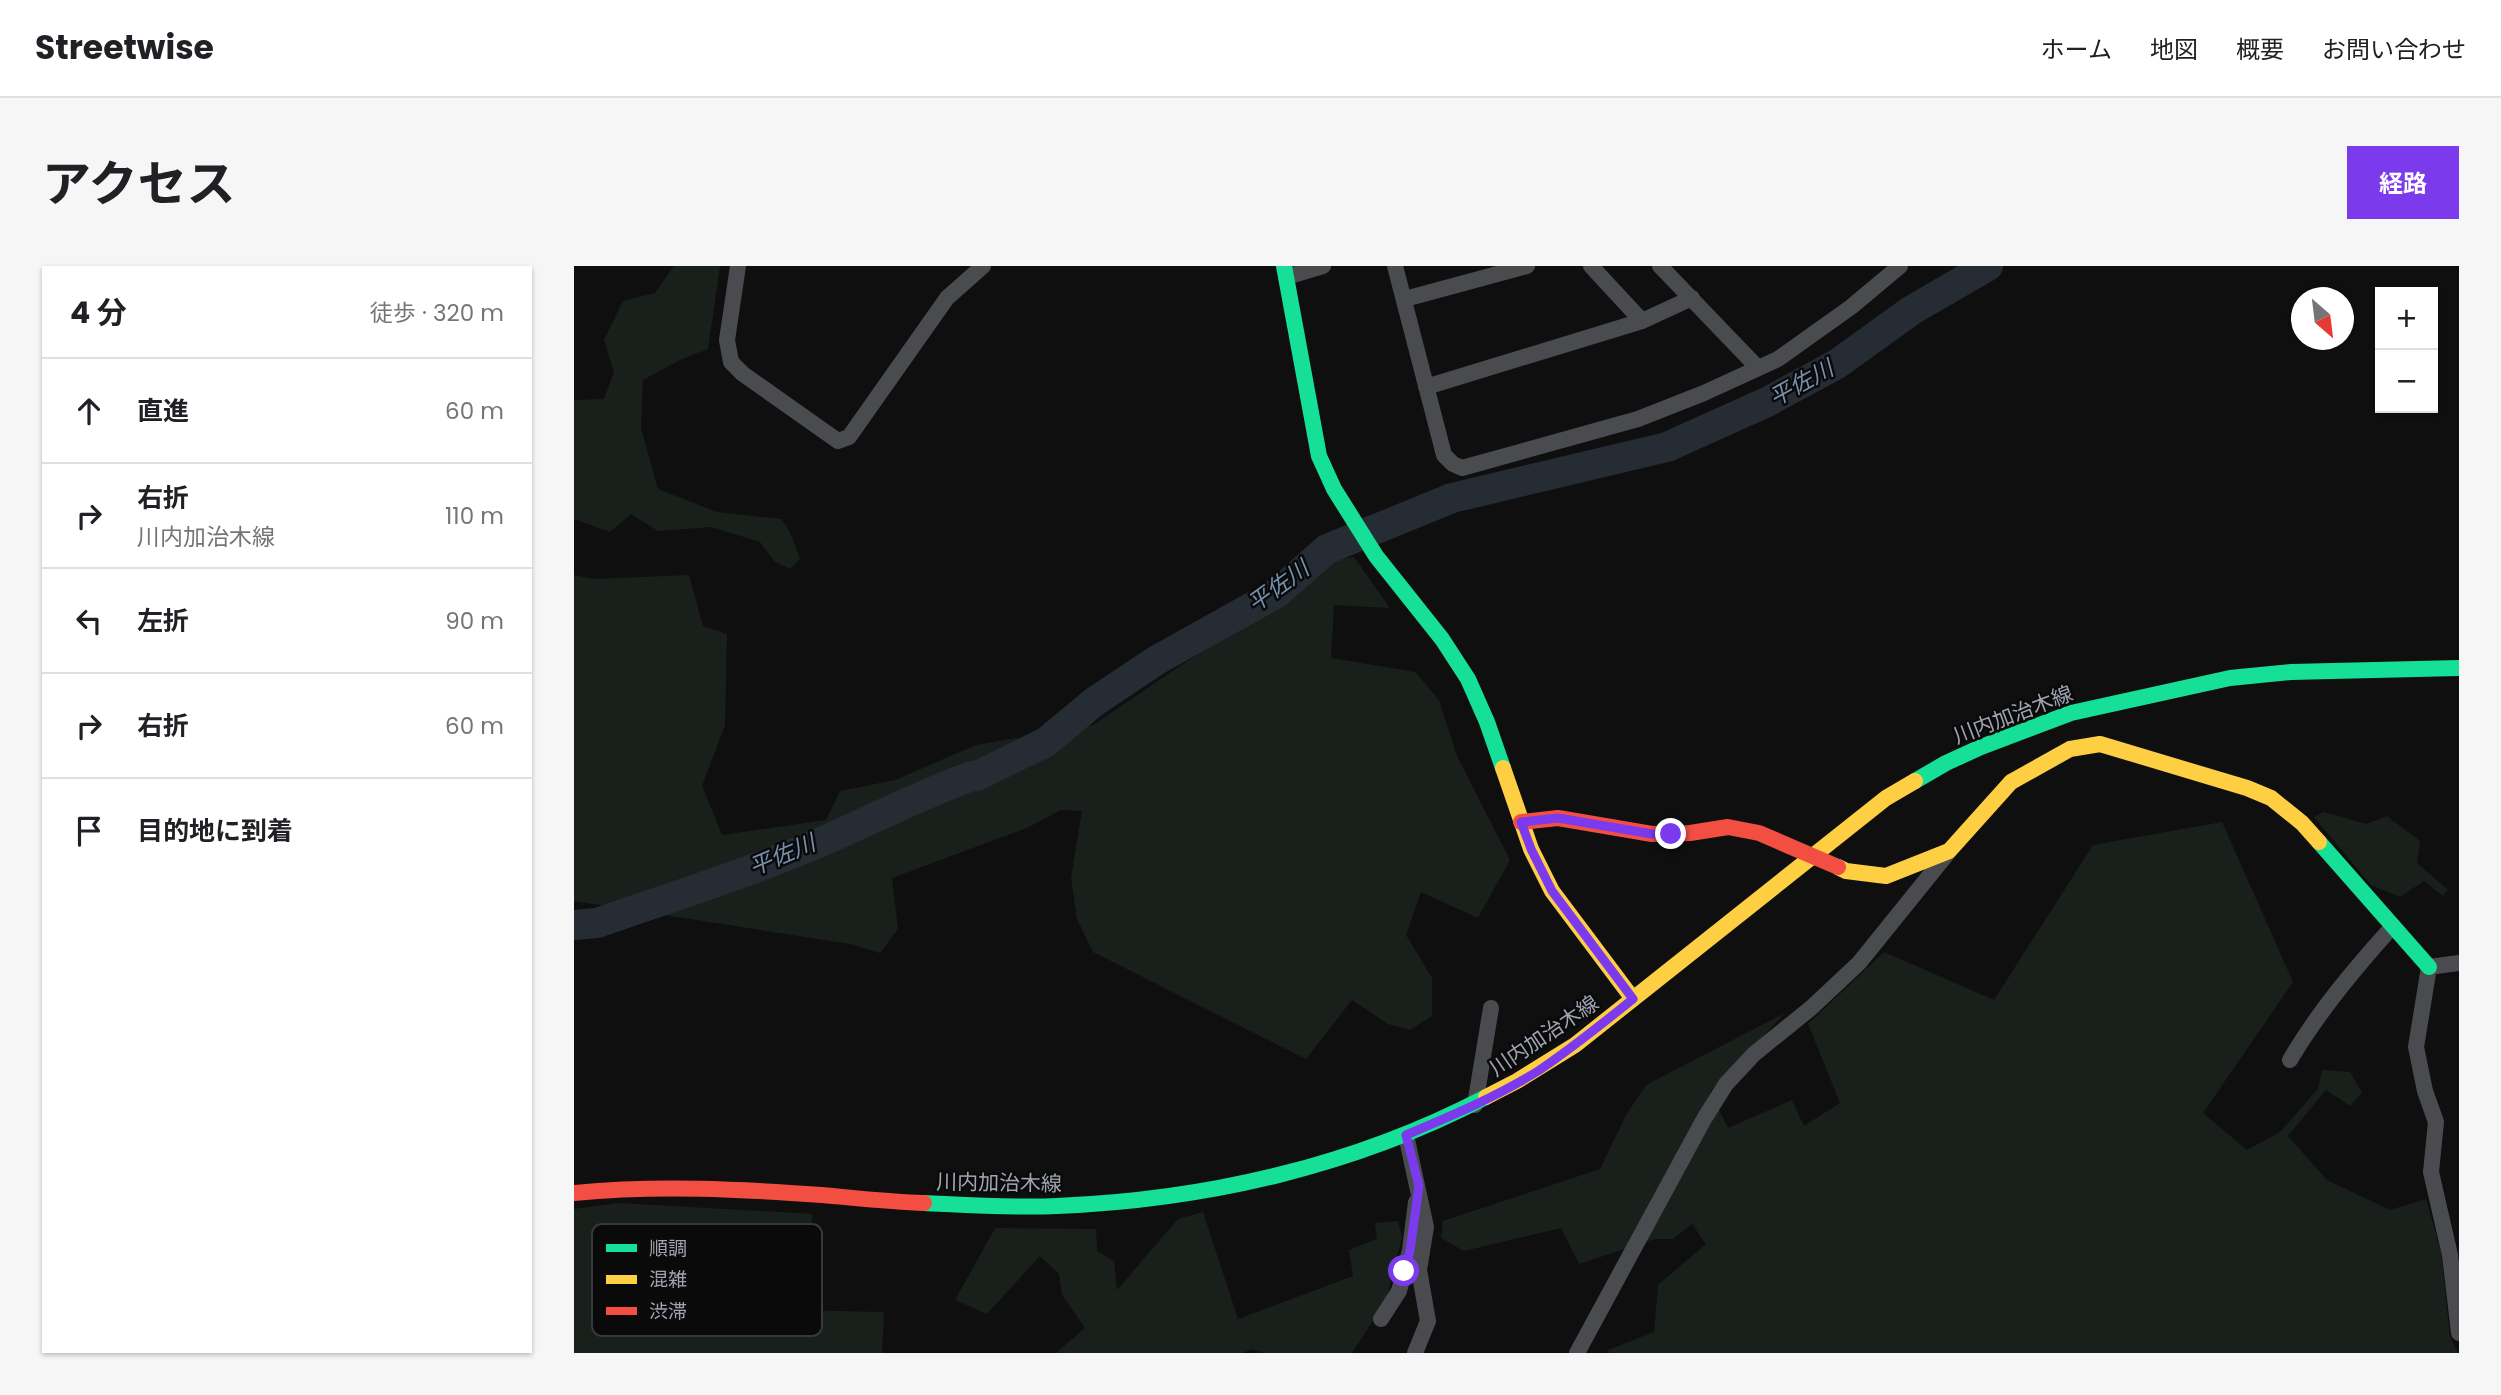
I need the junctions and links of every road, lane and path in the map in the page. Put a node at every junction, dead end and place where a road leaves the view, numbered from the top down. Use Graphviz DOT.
graph roads {
  1 [pos="738,266"];
  2 [pos="983,266"];
  3 [pos="1323,266"];
  4 [pos="1395,266"];
  5 [pos="1527,266"];
  6 [pos="1591,266"];
  7 [pos="1660,266"];
  8 [pos="1900,266"];
  9 [pos="1285,271"];
  10 [pos="1692,298"];
  11 [pos="1405,299"];
  12 [pos="1642,321"];
  13 [pos="1758,368"];
  14 [pos="1426,387"];
  15 [pos="2459,668"];
  16 [pos="1521,822"];
  17 [pos="1949,851"];
  18 [pos="1814,857"];
  19 [pos="2393,926"];
  20 [pos="2459,963"];
  21 [pos="2429,967"];
  22 [pos="1633,999"];
  23 [pos="1491,1008"];
  24 [pos="2290,1060"];
  25 [pos="1475,1105"];
  26 [pos="1406,1135"];
  27 [pos="1419,1186"];
  28 [pos="574,1193"];
  29 [pos="1381,1319"];
  30 [pos="2459,1333"];
  31 [pos="1415,1353"];
  32 [pos="1577,1353"];
  1 -- 2 [label="street"];
  3 -- 9 [label="street"];
  4 -- 11 [label="street"];
  5 -- 11 [label="street"];
  6 -- 12 [label="street"];
  7 -- 10 [label="street"];
  8 -- 13 [label="street"];
  9 -- 16 [label="main road"];
  10 -- 12 [label="street"];
  10 -- 13 [label="street"];
  11 -- 14 [label="street"];
  12 -- 14 [label="street"];
  13 -- 14 [label="street"];
  15 -- 18 [label="main road, 川内加治木線"];
  16 -- 18 [label="main road"];
  16 -- 22 [label="main road"];
  17 -- 18 [label="main road"];
  17 -- 19 [label="main road"];
  17 -- 32 [label="street"];
  18 -- 22 [label="main road, 川内加治木線"];
  19 -- 21 [label="main road"];
  19 -- 24 [label="street"];
  20 -- 21 [label="street"];
  21 -- 30 [label="street"];
  22 -- 25 [label="main road, 川内加治木線"];
  23 -- 25 [label="street"];
  25 -- 26 [label="main road, 川内加治木線"];
  26 -- 27 [label="street"];
  26 -- 28 [label="main road, 川内加治木線"];
  27 -- 29 [label="street"];
  27 -- 31 [label="street"];
}
